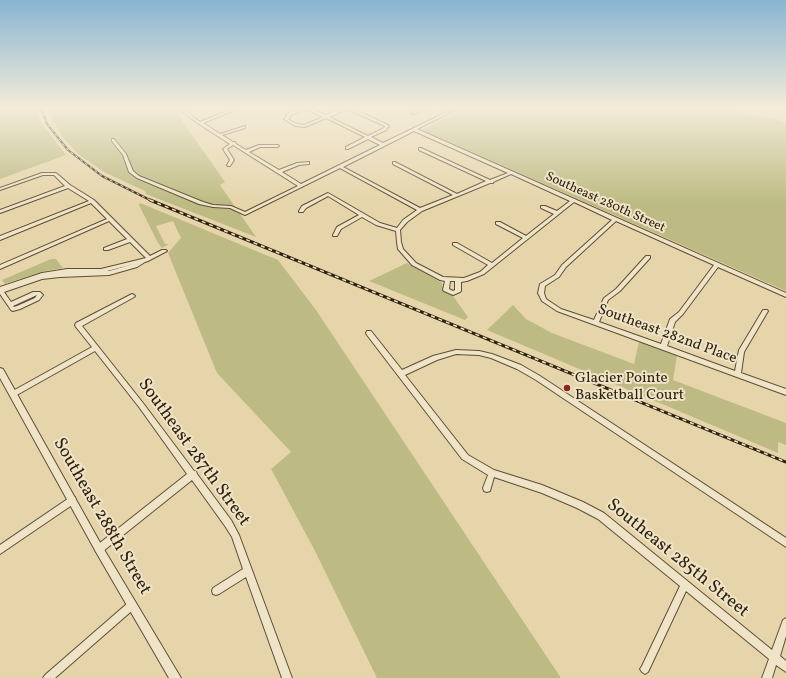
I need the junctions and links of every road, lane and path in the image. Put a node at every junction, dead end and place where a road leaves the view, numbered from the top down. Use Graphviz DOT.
graph roads {
  1 [pos="113,140"];
  2 [pos="227,140"];
  3 [pos="365,140"];
  4 [pos="372,140"];
  5 [pos="395,140"];
  6 [pos="437,140"];
  7 [pos="234,144"];
  8 [pos="384,145"];
  9 [pos="276,146"];
  10 [pos="347,148"];
  11 [pos="420,149"];
  12 [pos="246,152"];
  13 [pos="308,162"];
  14 [pos="394,163"];
  15 [pos="229,165"];
  16 [pos="340,167"];
  17 [pos="279,172"];
  18 [pos="511,173"];
  19 [pos="491,182"];
  20 [pos="68,186"];
  21 [pos="301,186"];
  22 [pos="0,189"];
  23 [pos="456,195"];
  24 [pos="92,201"];
  25 [pos="573,201"];
  26 [pos="543,207"];
  27 [pos="420,210"];
  28 [pos="301,211"];
  29 [pos="0,212"];
  30 [pos="557,213"];
  31 [pos="362,215"];
  32 [pos="110,219"];
  33 [pos="616,219"];
  34 [pos="498,223"];
  35 [pos="398,230"];
  36 [pos="335,235"];
  37 [pos="0,238"];
  38 [pos="526,238"];
  39 [pos="130,240"];
  40 [pos="455,244"];
  41 [pos="106,250"];
  42 [pos="164,251"];
  43 [pos="648,257"];
  44 [pos="147,259"];
  45 [pos="492,265"];
  46 [pos="717,265"];
  47 [pos="0,267"];
  48 [pos="448,280"];
  49 [pos="458,281"];
  50 [pos="0,291"];
  51 [pos="786,295"];
  52 [pos="132,296"];
  53 [pos="10,305"];
  54 [pos="765,311"];
  55 [pos="596,322"];
  56 [pos="369,333"];
  57 [pos="95,348"];
  58 [pos="664,348"];
  59 [pos="0,371"];
  60 [pos="400,374"];
  61 [pos="737,375"];
  62 [pos="786,392"];
  63 [pos="13,394"];
  64 [pos="492,473"];
  65 [pos="193,474"];
  66 [pos="488,488"];
  67 [pos="72,500"];
  68 [pos="786,544"];
  69 [pos="99,549"];
  70 [pos="0,550"];
  71 [pos="248,571"];
  72 [pos="685,584"];
  73 [pos="216,591"];
  74 [pos="132,605"];
  75 [pos="786,623"];
  76 [pos="774,658"];
  77 [pos="786,667"];
  78 [pos="645,669"];
  79 [pos="48,678"];
  80 [pos="175,678"];
  81 [pos="288,678"];
  82 [pos="767,678"];
  1 -- 21 [label="street"];
  2 -- 7 [label="street"];
  3 -- 10 [label="street"];
  4 -- 8 [label="street"];
  5 -- 8 [label="street"];
  6 -- 18 [label="street, Southeast 280th Street"];
  7 -- 12 [label="street"];
  7 -- 15 [label="street"];
  8 -- 16 [label="street"];
  9 -- 12 [label="street"];
  11 -- 19 [label="street"];
  12 -- 17 [label="street"];
  13 -- 17 [label="street"];
  14 -- 23 [label="street"];
  16 -- 21 [label="street"];
  16 -- 27 [label="street"];
  17 -- 21 [label="street"];
  18 -- 19 [label="street"];
  18 -- 25 [label="street, Southeast 280th Street"];
  19 -- 23 [label="street"];
  20 -- 22 [label="street"];
  20 -- 24 [label="street"];
  20 -- 29 [label="street"];
  23 -- 27 [label="street"];
  24 -- 32 [label="street"];
  24 -- 37 [label="street"];
  25 -- 30 [label="street"];
  25 -- 33 [label="street, Southeast 280th Street"];
  26 -- 30 [label="street"];
  27 -- 35 [label="street"];
  28 -- 31 [label="street"];
  30 -- 38 [label="street"];
  31 -- 35 [label="street"];
  31 -- 36 [label="street"];
  32 -- 39 [label="street"];
  32 -- 47 [label="street"];
  33 -- 46 [label="street, Southeast 280th Street"];
  33 -- 55 [label="street, Southeast 282nd Place"];
  34 -- 38 [label="street"];
  35 -- 48 [label="street"];
  38 -- 45 [label="street"];
  39 -- 41 [label="street"];
  39 -- 44 [label="street"];
  40 -- 45 [label="street"];
  42 -- 44 [label="street"];
  43 -- 55 [label="street"];
  44 -- 50 [label="street"];
  45 -- 49 [label="street"];
  46 -- 51 [label="street, Southeast 280th Street"];
  46 -- 58 [label="street"];
  48 -- 49 [label="street"];
  48 -- 49 [label="street"];
  50 -- 53 [label="street"];
  52 -- 57 [label="street, Southeast 287th Street"];
  54 -- 61 [label="street"];
  55 -- 58 [label="street, Southeast 282nd Place"];
  56 -- 60 [label="street, Southeast 285th Street"];
  57 -- 63 [label="street"];
  57 -- 65 [label="street, Southeast 287th Street"];
  58 -- 61 [label="street, Southeast 282nd Place"];
  59 -- 63 [label="street, Southeast 288th Street"];
  60 -- 64 [label="street, Southeast 285th Street"];
  60 -- 68 [label="street"];
  61 -- 62 [label="street, Southeast 282nd Place"];
  63 -- 67 [label="street, Southeast 288th Street"];
  64 -- 66 [label="street"];
  64 -- 72 [label="street, Southeast 285th Street"];
  65 -- 69 [label="street"];
  65 -- 71 [label="street, Southeast 287th Street"];
  67 -- 69 [label="street, Southeast 288th Street"];
  67 -- 70 [label="street"];
  69 -- 74 [label="street, Southeast 288th Street"];
  71 -- 73 [label="street"];
  71 -- 81 [label="street, Southeast 287th Street"];
  72 -- 76 [label="street, Southeast 285th Street"];
  72 -- 78 [label="street"];
  74 -- 79 [label="street"];
  74 -- 80 [label="street, Southeast 288th Street"];
  75 -- 76 [label="street"];
  76 -- 77 [label="street, Southeast 285th Street"];
  76 -- 82 [label="street"];
}
